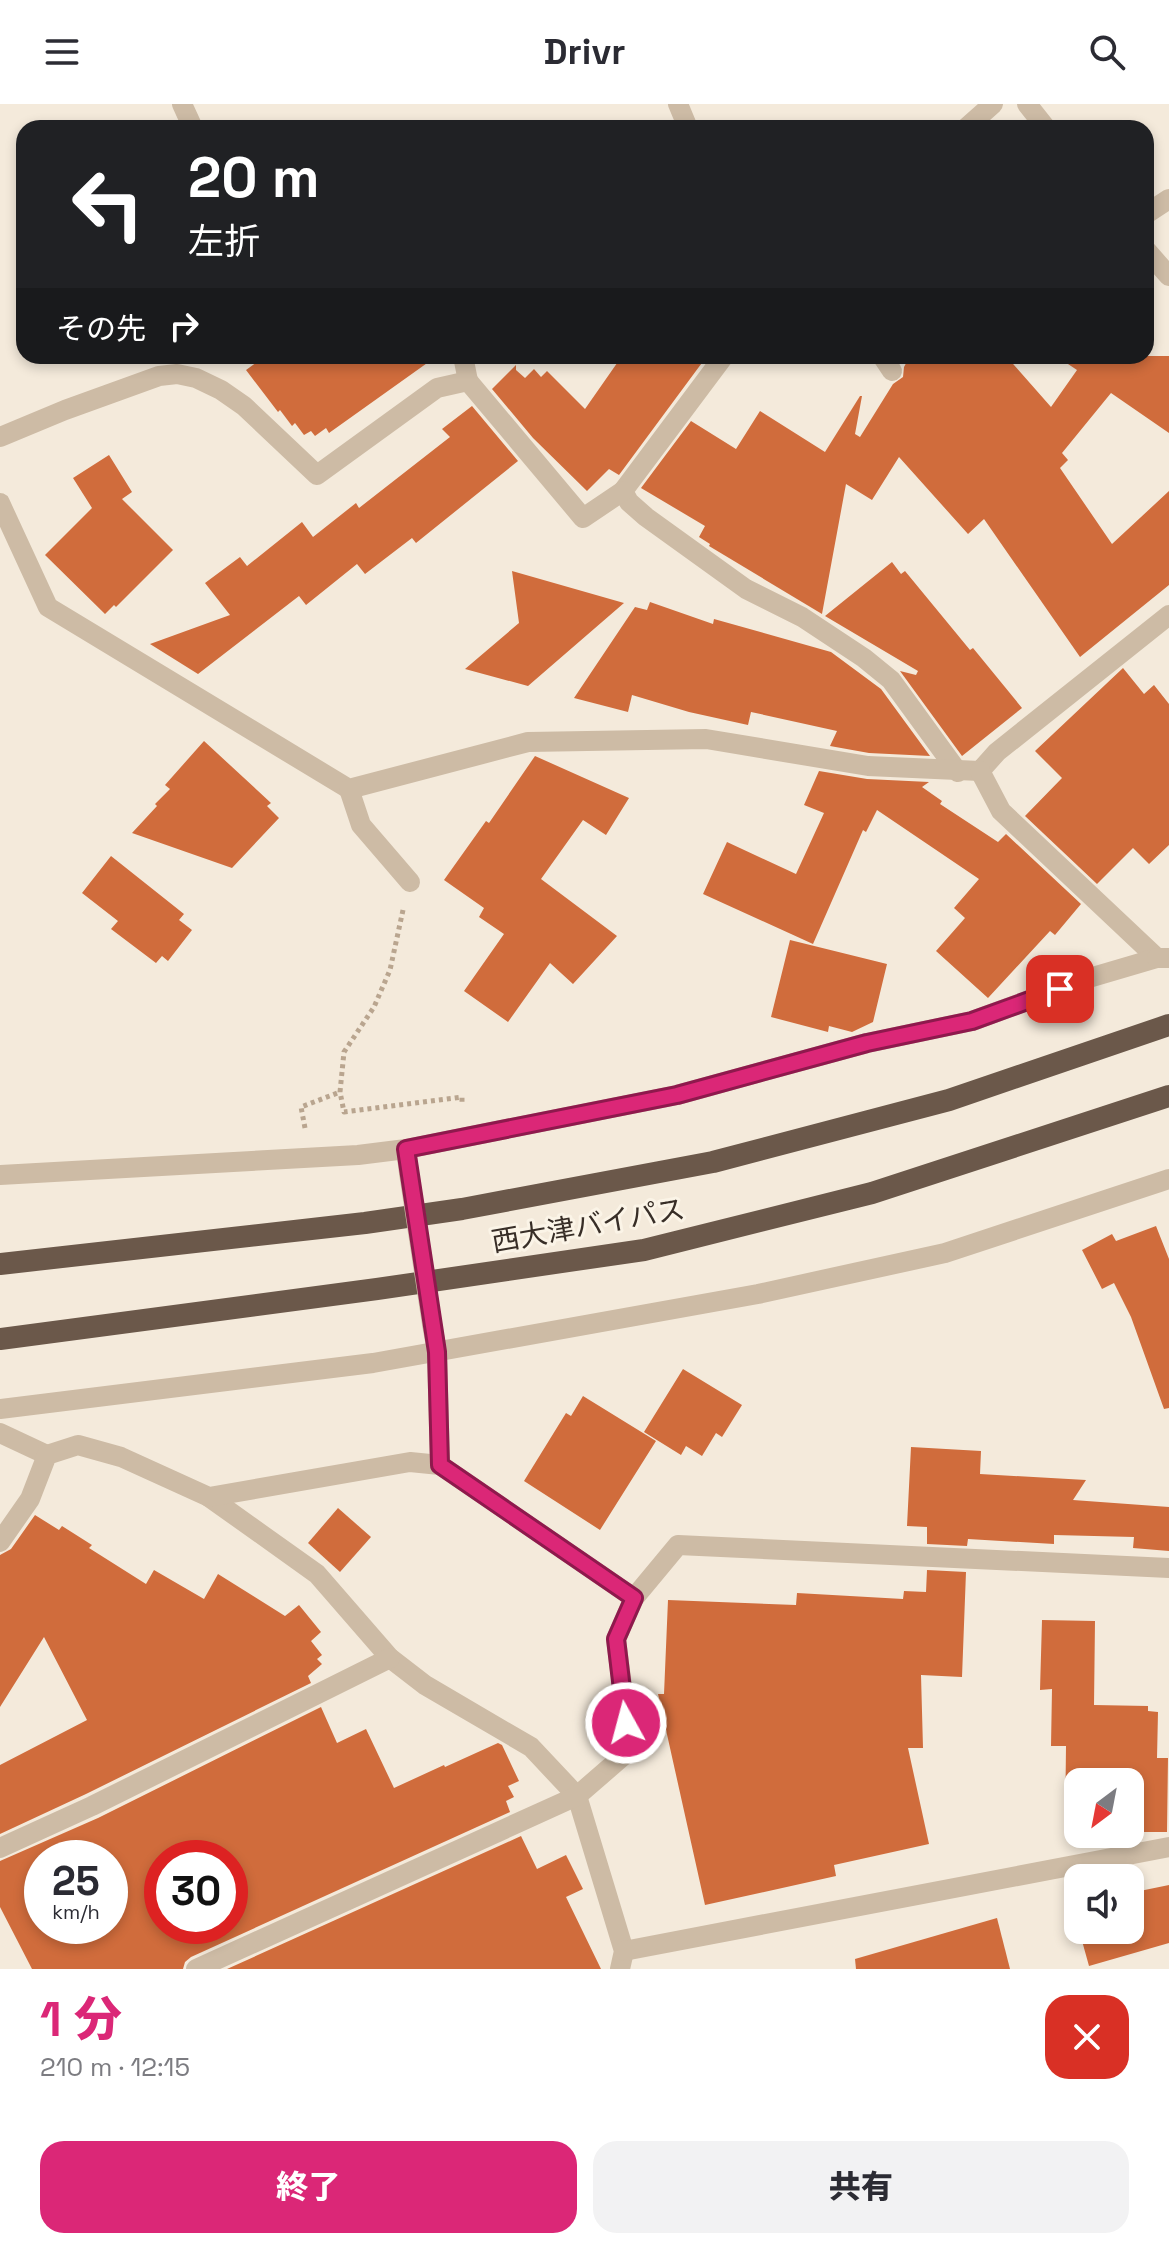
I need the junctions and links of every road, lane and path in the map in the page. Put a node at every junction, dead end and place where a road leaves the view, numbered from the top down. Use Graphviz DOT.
graph roads {
  1 [pos="993,104"];
  2 [pos="1027,104"];
  3 [pos="975,120"];
  4 [pos="1040,120"];
  5 [pos="1154,259"];
  6 [pos="1169,276"];
  7 [pos="465,364"];
  8 [pos="718,364"];
  9 [pos="468,381"];
  10 [pos="0,437"];
  11 [pos="623,491"];
  12 [pos="0,503"];
  13 [pos="1169,615"];
  14 [pos="980,771"];
  15 [pos="958,772"];
  16 [pos="349,789"];
  17 [pos="410,882"];
  18 [pos="1163,958"];
  19 [pos="1169,1025"];
  20 [pos="340,1092"];
  21 [pos="1169,1096"];
  22 [pos="463,1113"];
  23 [pos="307,1135"];
  24 [pos="406,1149"];
  25 [pos="0,1175"];
  26 [pos="1169,1179"];
  27 [pos="7,1262"];
  28 [pos="0,1339"];
  29 [pos="437,1352"];
  30 [pos="0,1409"];
  31 [pos="0,1433"];
  32 [pos="47,1455"];
  33 [pos="440,1465"];
  34 [pos="209,1497"];
  35 [pos="0,1542"];
  36 [pos="1169,1568"];
  37 [pos="634,1598"];
  38 [pos="390,1658"];
  39 [pos="577,1796"];
  40 [pos="1169,1847"];
  41 [pos="0,1848"];
  42 [pos="622,1960"];
  43 [pos="196,1969"];
  1 -- 3 [label="street"];
  2 -- 4 [label="street"];
  5 -- 6 [label="street"];
  7 -- 9 [label="street"];
  8 -- 11 [label="street"];
  9 -- 10 [label="street"];
  9 -- 11 [label="street"];
  11 -- 15 [label="street"];
  12 -- 16 [label="street"];
  13 -- 14 [label="street"];
  14 -- 15 [label="street"];
  14 -- 18 [label="street"];
  15 -- 16 [label="street"];
  16 -- 17 [label="street"];
  17 -- 20 [label="path"];
  18 -- 24 [label="street"];
  19 -- 27 [label="highway, 西大津バイパス"];
  20 -- 22 [label="path"];
  20 -- 23 [label="path"];
  21 -- 28 [label="highway, 西大津バイパス"];
  24 -- 25 [label="street"];
  24 -- 29 [label="street, bridge"];
  26 -- 29 [label="street"];
  29 -- 30 [label="street"];
  29 -- 33 [label="street"];
  31 -- 32 [label="street"];
  32 -- 34 [label="street"];
  32 -- 35 [label="street"];
  33 -- 34 [label="street"];
  33 -- 37 [label="street"];
  34 -- 38 [label="street"];
  36 -- 37 [label="street"];
  37 -- 39 [label="street"];
  38 -- 39 [label="street"];
  38 -- 41 [label="street"];
  39 -- 42 [label="street"];
  39 -- 43 [label="street"];
  40 -- 42 [label="street"];
}
